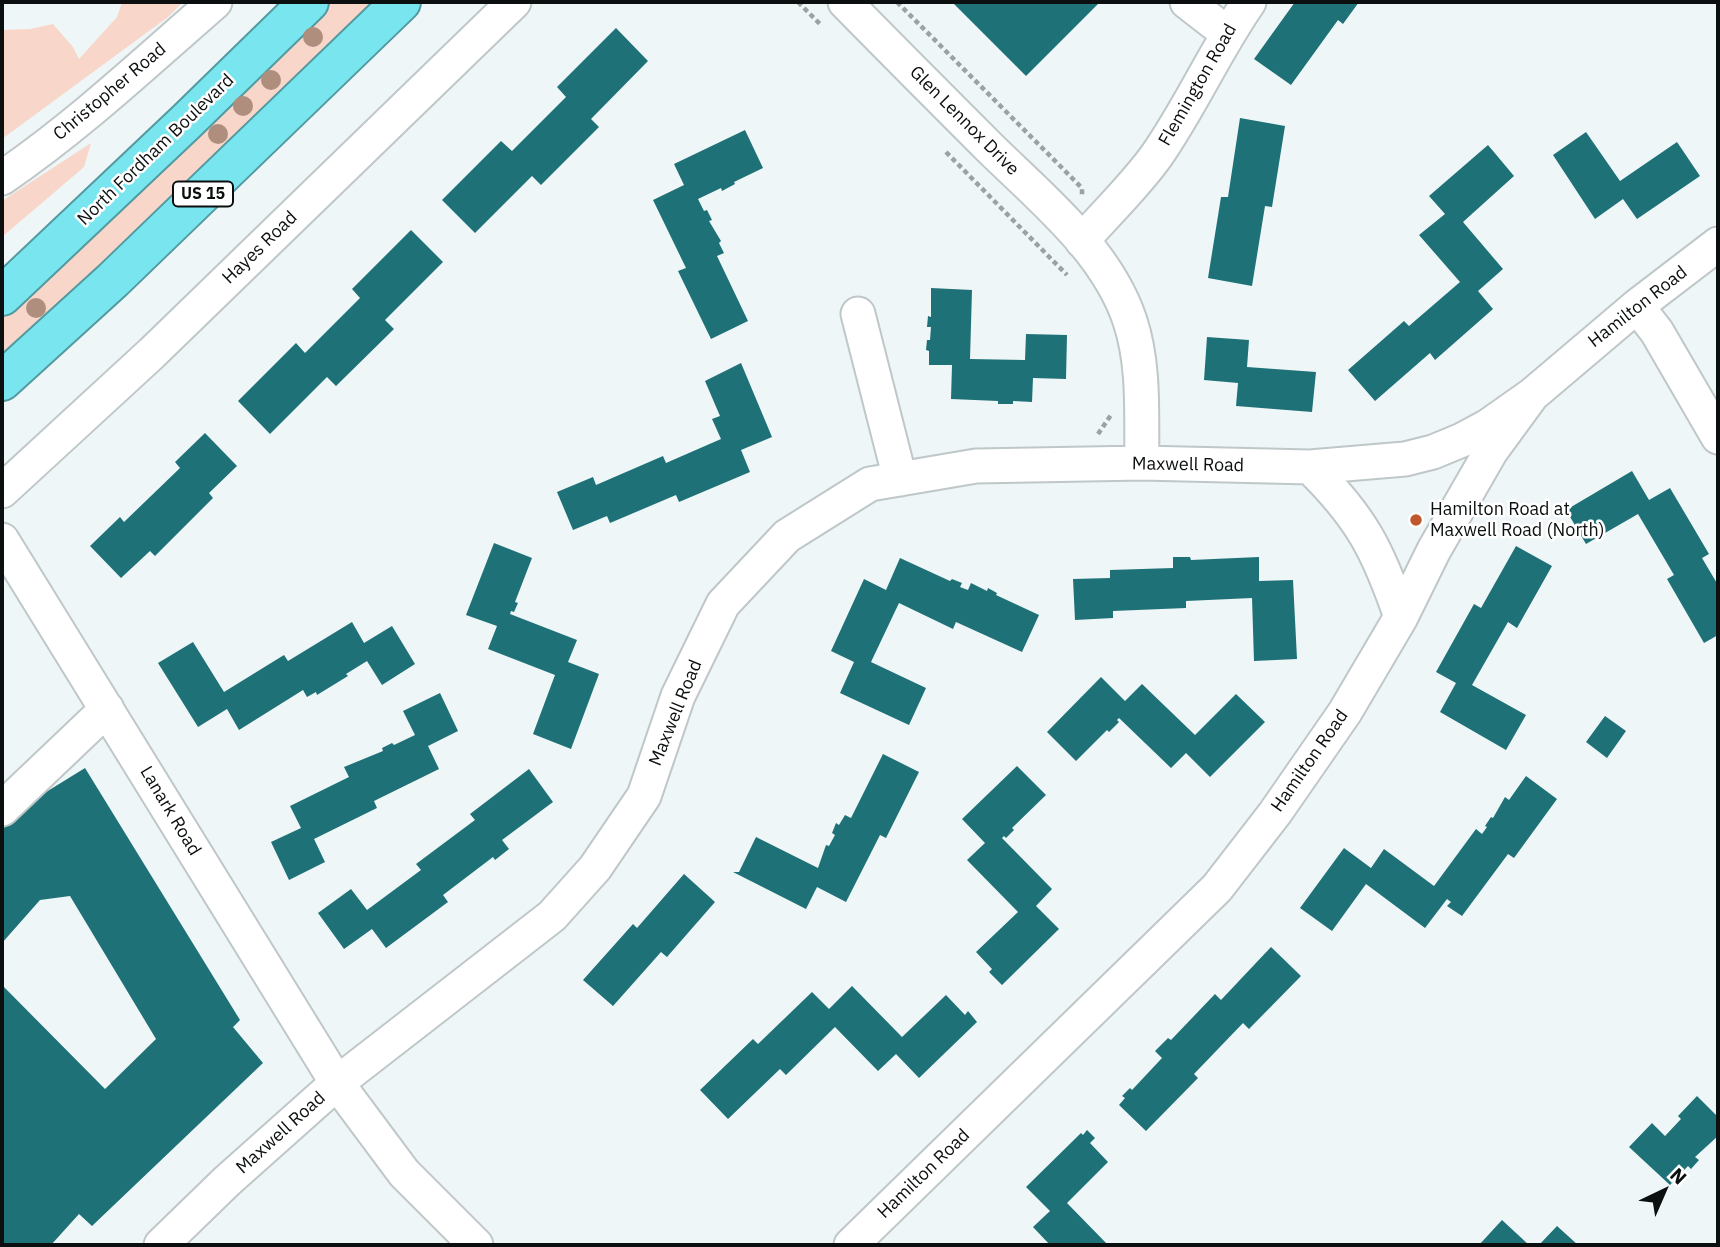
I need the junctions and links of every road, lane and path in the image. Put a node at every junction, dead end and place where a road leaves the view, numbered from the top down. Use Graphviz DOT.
graph roads {
  1 [pos="215,2"];
  2 [pos="309,2"];
  3 [pos="401,2"];
  4 [pos="514,2"];
  5 [pos="798,2"];
  6 [pos="845,2"];
  7 [pos="897,2"];
  8 [pos="1187,2"];
  9 [pos="1249,2"];
  10 [pos="827,32"];
  11 [pos="1227,33"];
  12 [pos="944,150"];
  13 [pos="2,178"];
  14 [pos="1082,241"];
  15 [pos="1718,244"];
  16 [pos="1070,279"];
  17 [pos="2,296"];
  18 [pos="1637,306"];
  19 [pos="858,314"];
  20 [pos="2,381"];
  21 [pos="1532,395"];
  22 [pos="1114,405"];
  23 [pos="1098,434"];
  24 [pos="1718,437"];
  25 [pos="1142,463"];
  26 [pos="1310,467"];
  27 [pos="900,479"];
  28 [pos="2,491"];
  29 [pos="2,540"];
  30 [pos="1401,617"];
  31 [pos="107,709"];
  32 [pos="2,809"];
  33 [pos="337,1083"];
  34 [pos="161,1245"];
  35 [pos="476,1245"];
  36 [pos="851,1245"];
  1 -- 13 [label="street, Christopher Road"];
  2 -- 17 [label="highway, North Fordham Boulevard"];
  3 -- 20 [label="highway, US 15"];
  4 -- 28 [label="street, Hayes Road"];
  5 -- 10 [label="path"];
  6 -- 14 [label="street, Glen Lennox Drive"];
  7 -- 14 [label="path"];
  8 -- 11 [label="street"];
  9 -- 11 [label="street, Flemington Road"];
  11 -- 14 [label="street, Flemington Road"];
  12 -- 16 [label="path"];
  14 -- 25 [label="street"];
  15 -- 18 [label="street, Hamilton Road"];
  18 -- 21 [label="street, Hamilton Road"];
  18 -- 24 [label="street"];
  19 -- 27 [label="street"];
  21 -- 26 [label="street, Maxwell Road"];
  21 -- 30 [label="street, Hamilton Road"];
  22 -- 23 [label="path"];
  25 -- 26 [label="street, Maxwell Road"];
  25 -- 27 [label="street, Maxwell Road"];
  26 -- 30 [label="street"];
  27 -- 33 [label="street, Maxwell Road"];
  29 -- 31 [label="street, Lanark Road"];
  30 -- 36 [label="street, Hamilton Road"];
  31 -- 32 [label="street"];
  31 -- 33 [label="street, Lanark Road"];
  33 -- 34 [label="street, Maxwell Road"];
  33 -- 35 [label="street, Lanark Road"];
}
